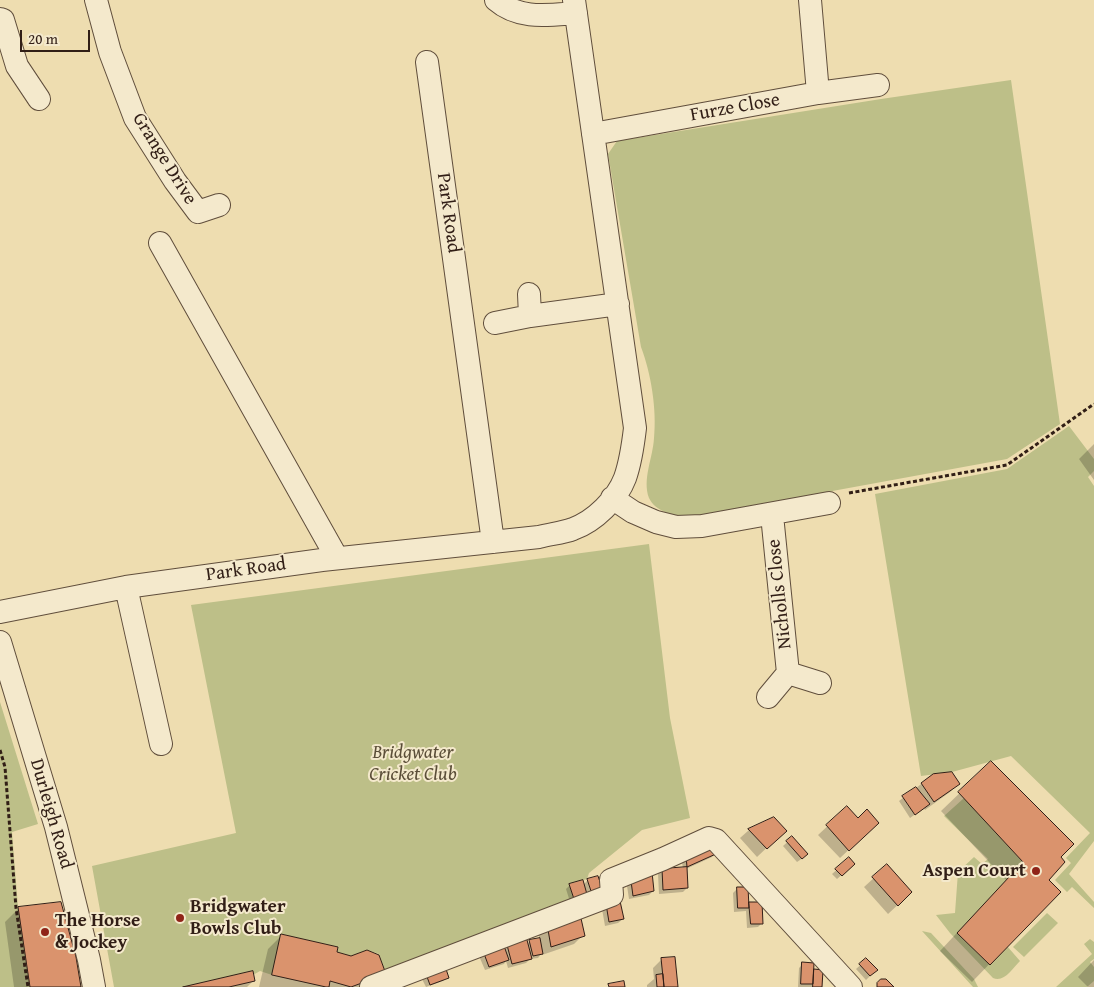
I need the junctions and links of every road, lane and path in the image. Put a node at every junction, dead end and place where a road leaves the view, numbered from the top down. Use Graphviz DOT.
graph roads {
  1 [pos="96,0"];
  2 [pos="496,0"];
  3 [pos="810,0"];
  4 [pos="575,7"];
  5 [pos="0,19"];
  6 [pos="427,62"];
  7 [pos="878,85"];
  8 [pos="818,92"];
  9 [pos="39,100"];
  10 [pos="593,134"];
  11 [pos="219,205"];
  12 [pos="160,243"];
  13 [pos="618,304"];
  14 [pos="495,323"];
  15 [pos="1094,404"];
  16 [pos="612,498"];
  17 [pos="829,503"];
  18 [pos="772,514"];
  19 [pos="493,542"];
  20 [pos="337,558"];
  21 [pos="126,587"];
  22 [pos="0,612"];
  23 [pos="0,642"];
  24 [pos="788,673"];
  25 [pos="820,683"];
  26 [pos="768,697"];
  27 [pos="161,744"];
  28 [pos="0,750"];
  29 [pos="28,987"];
  30 [pos="94,987"];
  31 [pos="371,987"];
  32 [pos="851,987"];
  1 -- 11 [label="street, Grange Drive"];
  2 -- 4 [label="street"];
  3 -- 8 [label="street"];
  4 -- 10 [label="street"];
  5 -- 9 [label="street"];
  6 -- 19 [label="street, Park Road"];
  7 -- 8 [label="street, Furze Close"];
  8 -- 10 [label="street, Furze Close"];
  10 -- 13 [label="street"];
  12 -- 20 [label="street"];
  13 -- 14 [label="street"];
  13 -- 16 [label="street"];
  15 -- 17 [label="path"];
  16 -- 18 [label="street, Nicholls Close"];
  16 -- 19 [label="street, Park Road"];
  17 -- 18 [label="street, Nicholls Close"];
  18 -- 24 [label="street, Nicholls Close"];
  19 -- 20 [label="street, Park Road"];
  20 -- 21 [label="street, Park Road"];
  21 -- 22 [label="street, Park Road"];
  21 -- 27 [label="street"];
  23 -- 30 [label="street, Durleigh Road"];
  24 -- 25 [label="street, Nicholls Close"];
  24 -- 26 [label="street, Nicholls Close"];
  28 -- 29 [label="path"];
  31 -- 32 [label="street"];
}
